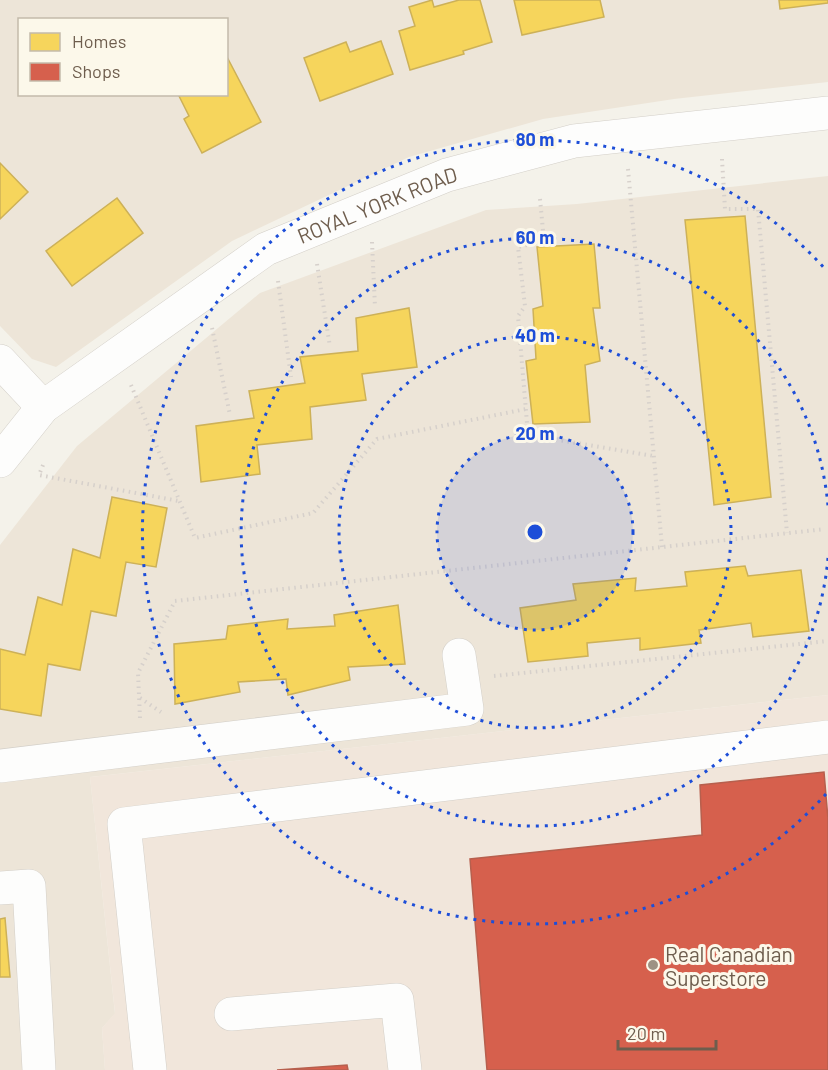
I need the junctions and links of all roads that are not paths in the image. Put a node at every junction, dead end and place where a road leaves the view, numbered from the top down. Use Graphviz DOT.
graph roads {
  1 [pos="828,112"];
  2 [pos="0,361"];
  3 [pos="43,407"];
  4 [pos="0,461"];
  5 [pos="459,655"];
  6 [pos="828,737"];
  7 [pos="0,766"];
  8 [pos="0,888"];
  9 [pos="231,1014"];
  10 [pos="39,1070"];
  11 [pos="150,1070"];
  12 [pos="405,1070"];
  1 -- 3 [label="street, ROYAL YORK ROAD"];
  2 -- 3 [label="street"];
  3 -- 4 [label="street, ROYAL YORK ROAD"];
  5 -- 7 [label="street"];
  6 -- 11 [label="street"];
  8 -- 10 [label="street"];
  9 -- 12 [label="street"];
}
